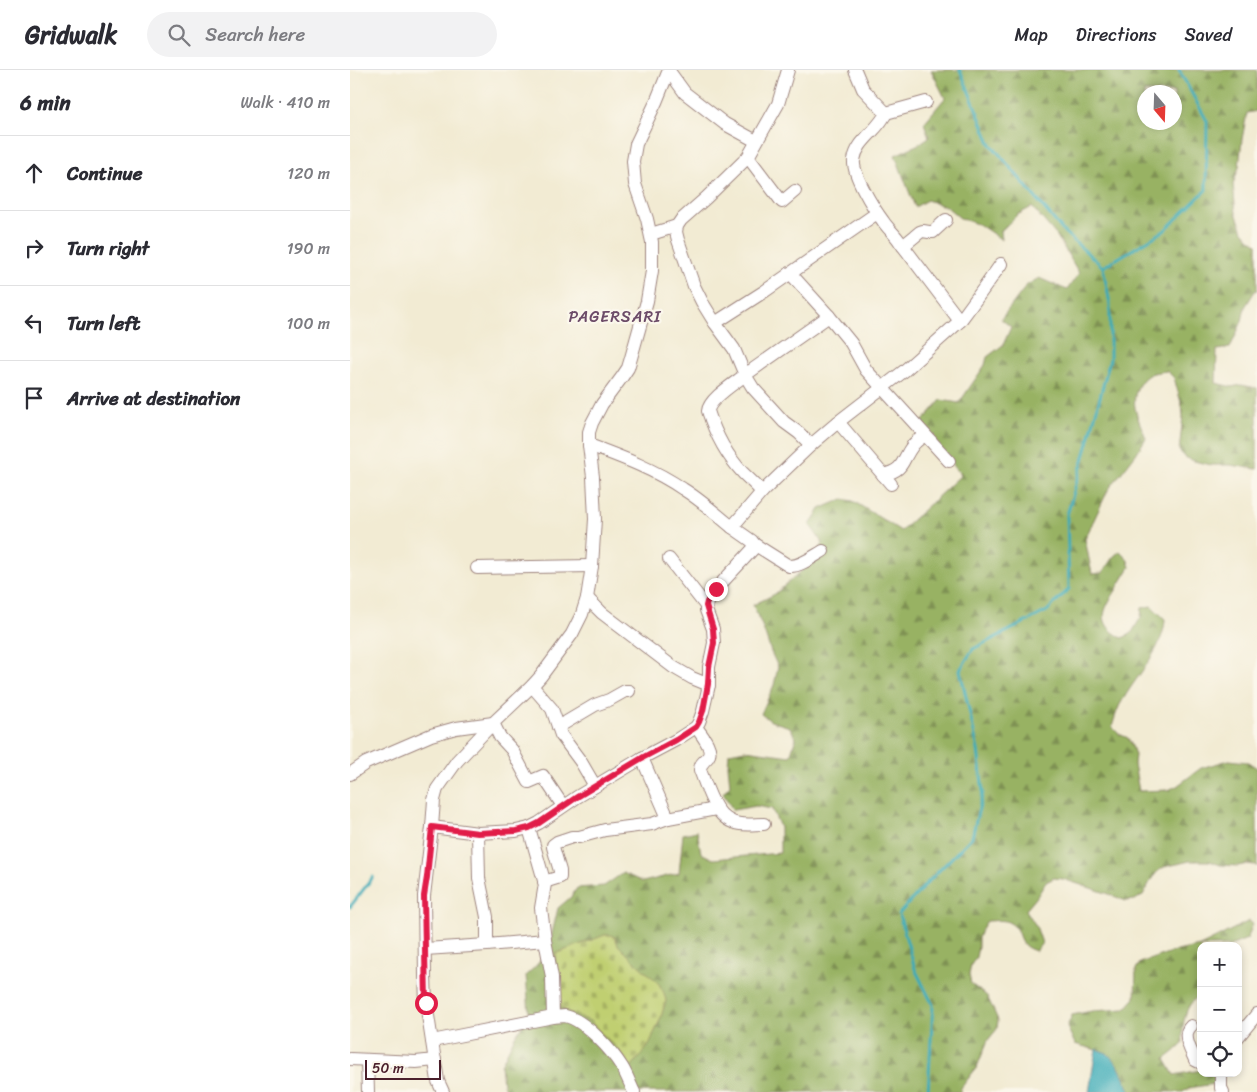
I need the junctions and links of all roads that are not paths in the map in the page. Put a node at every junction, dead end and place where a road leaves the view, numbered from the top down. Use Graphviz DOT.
graph roads {
  1 [pos="788,70"];
  2 [pos="855,70"];
  3 [pos="669,71"];
  4 [pos="926,102"];
  5 [pos="886,114"];
  6 [pos="756,141"];
  7 [pos="748,157"];
  8 [pos="795,191"];
  9 [pos="877,212"];
  10 [pos="946,220"];
  11 [pos="677,226"];
  12 [pos="651,234"];
  13 [pos="903,246"];
  14 [pos="1001,264"];
  15 [pos="790,274"];
  16 [pos="829,316"];
  17 [pos="960,321"];
  18 [pos="716,323"];
  19 [pos="745,375"];
  20 [pos="883,388"];
  21 [pos="838,422"];
  22 [pos="925,435"];
  23 [pos="589,445"];
  24 [pos="811,445"];
  25 [pos="949,461"];
  26 [pos="762,492"];
  27 [pos="732,527"];
  28 [pos="754,544"];
  29 [pos="824,551"];
  30 [pos="669,559"];
  31 [pos="592,566"];
  32 [pos="477,568"];
  33 [pos="587,598"];
  34 [pos="706,606"];
  35 [pos="708,684"];
  36 [pos="532,686"];
  37 [pos="629,691"];
  38 [pos="493,723"];
  39 [pos="558,727"];
  40 [pos="696,727"];
  41 [pos="642,758"];
  42 [pos="350,774"];
  43 [pos="595,786"];
  44 [pos="563,806"];
  45 [pos="716,809"];
  46 [pos="668,818"];
  47 [pos="764,824"];
  48 [pos="432,827"];
  49 [pos="529,828"];
  50 [pos="478,833"];
  51 [pos="544,882"];
  52 [pos="545,940"];
  53 [pos="487,945"];
  54 [pos="424,950"];
  55 [pos="1257,1014"];
  56 [pos="553,1017"];
  57 [pos="1191,1026"];
  58 [pos="1242,1032"];
  59 [pos="432,1041"];
  60 [pos="350,1060"];
  61 [pos="435,1060"];
  62 [pos="367,1061"];
  63 [pos="1197,1061"];
  64 [pos="368,1092"];
  65 [pos="443,1092"];
  66 [pos="634,1092"];
  1 -- 6 [label="street"];
  2 -- 5 [label="street"];
  3 -- 6 [label="street"];
  3 -- 12 [label="street"];
  4 -- 5 [label="street"];
  5 -- 9 [label="street"];
  6 -- 7 [label="street"];
  7 -- 8 [label="street"];
  7 -- 11 [label="street"];
  9 -- 13 [label="street"];
  9 -- 15 [label="street"];
  10 -- 13 [label="street"];
  11 -- 12 [label="street"];
  11 -- 18 [label="street"];
  12 -- 23 [label="street"];
  13 -- 17 [label="street"];
  14 -- 17 [label="street"];
  15 -- 16 [label="street"];
  15 -- 18 [label="street"];
  16 -- 19 [label="street"];
  16 -- 20 [label="street"];
  17 -- 20 [label="street"];
  18 -- 19 [label="street"];
  19 -- 24 [label="street"];
  19 -- 26 [label="street"];
  20 -- 21 [label="street"];
  20 -- 22 [label="street"];
  21 -- 22 [label="street"];
  21 -- 24 [label="street"];
  22 -- 25 [label="street"];
  23 -- 27 [label="street"];
  23 -- 31 [label="street"];
  24 -- 26 [label="street"];
  26 -- 27 [label="street"];
  27 -- 28 [label="street"];
  28 -- 29 [label="street"];
  28 -- 34 [label="street"];
  30 -- 34 [label="street"];
  31 -- 32 [label="street"];
  31 -- 33 [label="street"];
  33 -- 35 [label="street"];
  33 -- 36 [label="street"];
  34 -- 35 [label="street"];
  35 -- 40 [label="street"];
  36 -- 38 [label="street"];
  36 -- 39 [label="street"];
  37 -- 39 [label="street"];
  38 -- 42 [label="street"];
  38 -- 44 [label="street"];
  38 -- 48 [label="street"];
  39 -- 43 [label="street"];
  40 -- 41 [label="street"];
  40 -- 45 [label="street"];
  41 -- 43 [label="street"];
  41 -- 46 [label="street"];
  43 -- 44 [label="street"];
  44 -- 49 [label="street"];
  45 -- 46 [label="street"];
  45 -- 47 [label="street"];
  46 -- 51 [label="street"];
  48 -- 50 [label="street"];
  48 -- 54 [label="street"];
  49 -- 50 [label="street"];
  49 -- 51 [label="street"];
  50 -- 53 [label="street"];
  51 -- 52 [label="street"];
  52 -- 53 [label="street"];
  52 -- 56 [label="street"];
  53 -- 54 [label="street"];
  54 -- 59 [label="street"];
  55 -- 58 [label="street"];
  56 -- 59 [label="street"];
  56 -- 66 [label="street"];
  57 -- 63 [label="street"];
  59 -- 61 [label="street"];
  60 -- 62 [label="street"];
  61 -- 62 [label="street"];
  61 -- 65 [label="street"];
  62 -- 64 [label="street"];
}
